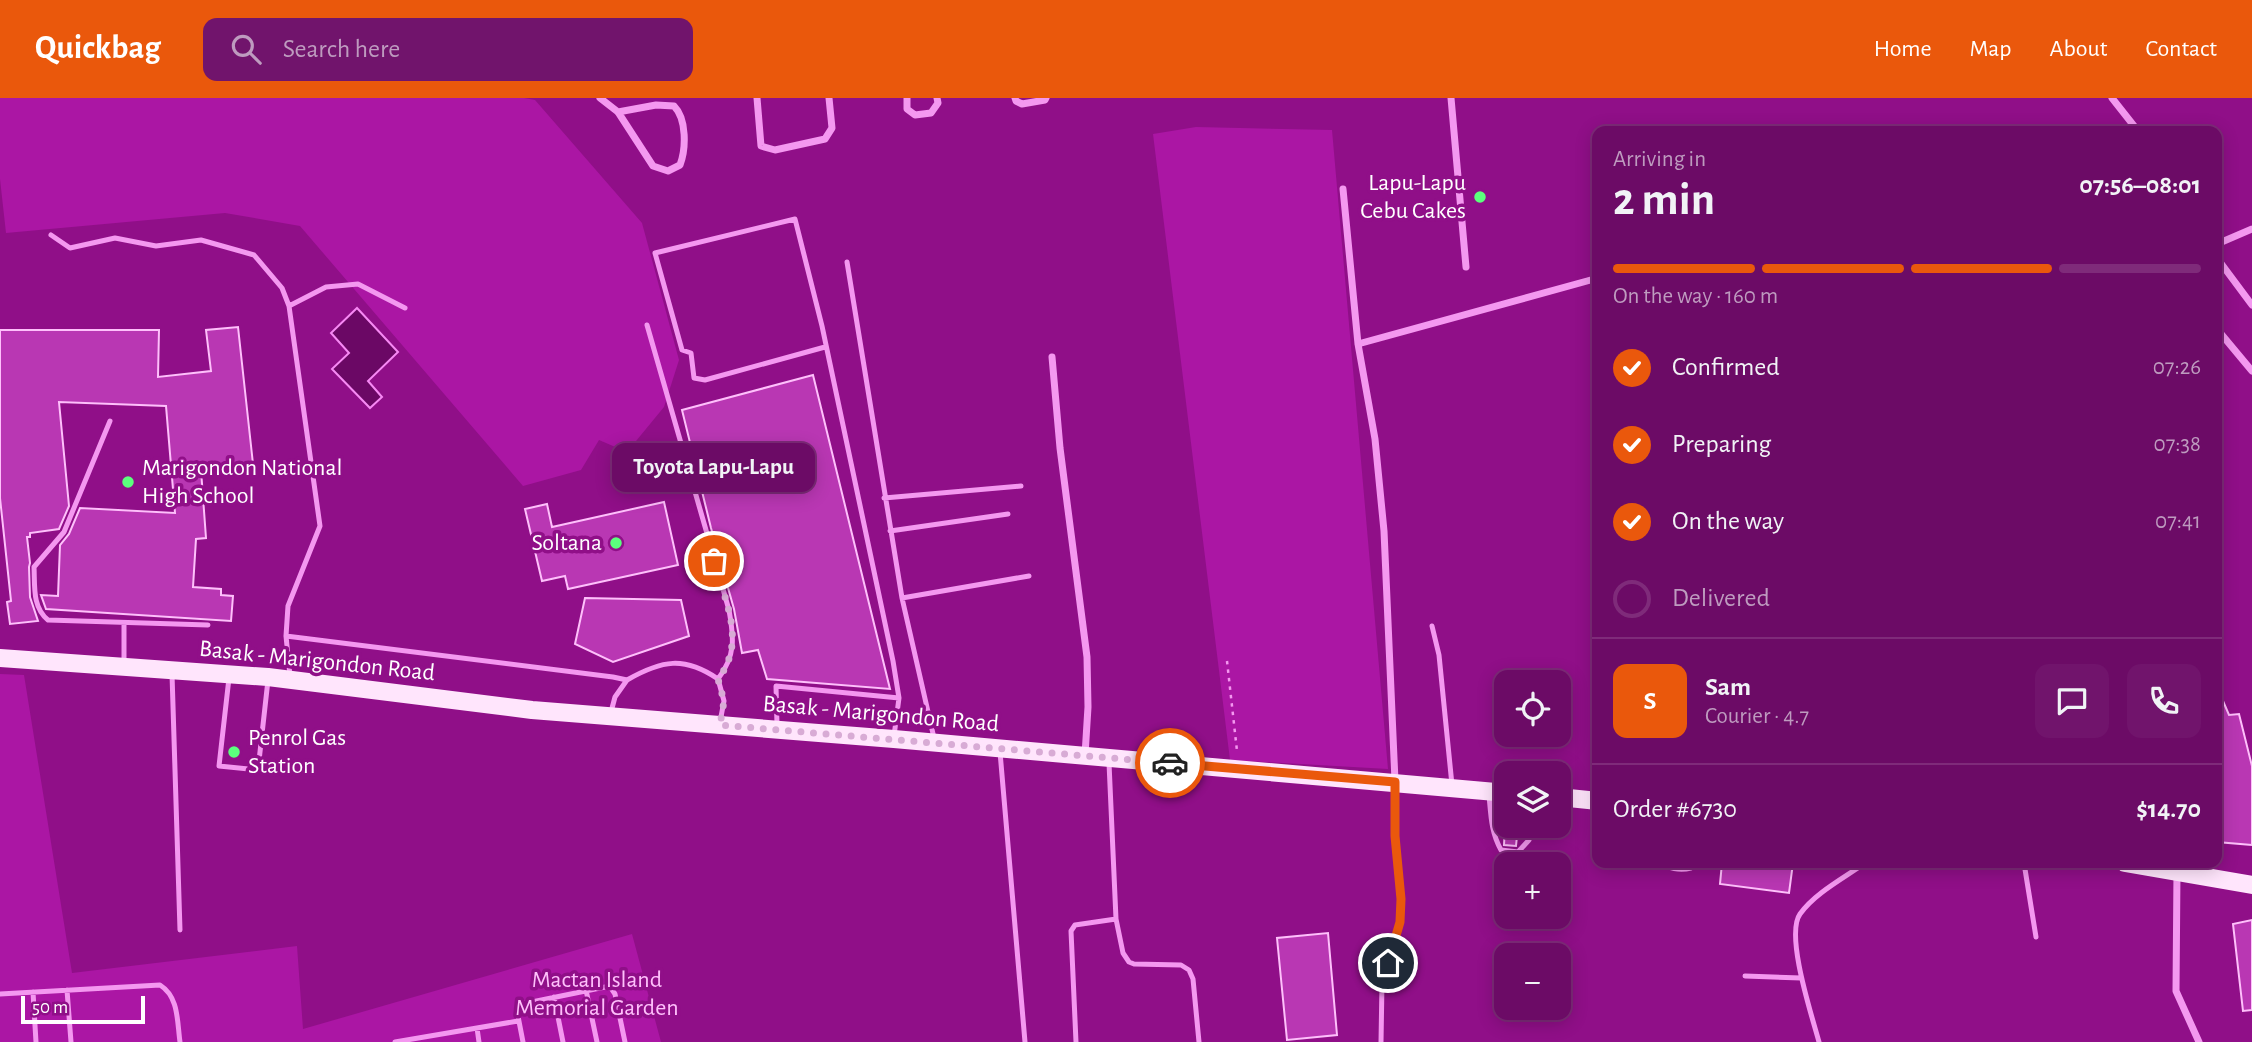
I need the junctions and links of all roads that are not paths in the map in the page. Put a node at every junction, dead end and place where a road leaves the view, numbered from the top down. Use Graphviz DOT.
graph roads {
  1 [pos="600,98"];
  2 [pos="757,98"];
  3 [pos="829,98"];
  4 [pos="907,98"];
  5 [pos="937,98"];
  6 [pos="1015,98"];
  7 [pos="1046,98"];
  8 [pos="1451,98"];
  9 [pos="2112,98"];
  10 [pos="618,112"];
  11 [pos="2134,126"];
  12 [pos="1343,189"];
  13 [pos="2252,229"];
  14 [pos="51,235"];
  15 [pos="2222,242"];
  16 [pos="847,262"];
  17 [pos="2222,265"];
  18 [pos="1466,267"];
  19 [pos="1592,280"];
  20 [pos="2252,305"];
  21 [pos="289,306"];
  22 [pos="405,308"];
  23 [pos="647,325"];
  24 [pos="2222,335"];
  25 [pos="1358,344"];
  26 [pos="825,347"];
  27 [pos="1052,357"];
  28 [pos="2252,371"];
  29 [pos="110,421"];
  30 [pos="1021,486"];
  31 [pos="884,498"];
  32 [pos="1008,514"];
  33 [pos="890,531"];
  34 [pos="1029,576"];
  35 [pos="902,598"];
  36 [pos="124,624"];
  37 [pos="208,625"];
  38 [pos="1432,626"];
  39 [pos="286,636"];
  40 [pos="0,659"];
  41 [pos="124,666"];
  42 [pos="172,671"];
  43 [pos="229,674"];
  44 [pos="268,677"];
  45 [pos="290,679"];
  46 [pos="718,679"];
  47 [pos="627,680"];
  48 [pos="899,698"];
  49 [pos="610,716"];
  50 [pos="720,725"];
  51 [pos="776,730"];
  52 [pos="894,739"];
  53 [pos="935,743"];
  54 [pos="1000,749"];
  55 [pos="1085,756"];
  56 [pos="1109,758"];
  57 [pos="1395,782"];
  58 [pos="1452,788"];
  59 [pos="1494,792"];
  60 [pos="1571,798"];
  61 [pos="1592,800"];
  62 [pos="1494,812"];
  63 [pos="1494,837"];
  64 [pos="1495,838"];
  65 [pos="1530,838"];
  66 [pos="1670,868"];
  67 [pos="1690,868"];
  68 [pos="1858,868"];
  69 [pos="2025,868"];
  70 [pos="2161,868"];
  71 [pos="2176,870"];
  72 [pos="2252,885"];
  73 [pos="1116,919"];
  74 [pos="180,930"];
  75 [pos="2036,937"];
  76 [pos="1745,976"];
  77 [pos="1801,978"];
  78 [pos="67,990"];
  79 [pos="586,990"];
  80 [pos="33,992"];
  81 [pos="0,994"];
  82 [pos="554,997"];
  83 [pos="519,1021"];
  84 [pos="477,1028"];
  85 [pos="435,1039"];
  86 [pos="36,1042"];
  87 [pos="71,1042"];
  88 [pos="180,1042"];
  89 [pos="395,1042"];
  90 [pos="479,1042"];
  91 [pos="523,1042"];
  92 [pos="563,1042"];
  93 [pos="597,1042"];
  94 [pos="625,1042"];
  95 [pos="1025,1042"];
  96 [pos="1076,1042"];
  97 [pos="1199,1042"];
  98 [pos="1381,1042"];
  99 [pos="1819,1042"];
  100 [pos="2199,1042"];
  1 -- 10 [label="street"];
  2 -- 3 [label="street"];
  4 -- 5 [label="street"];
  6 -- 7 [label="street"];
  8 -- 18 [label="street"];
  9 -- 11 [label="street"];
  10 -- 10 [label="street"];
  12 -- 25 [label="street"];
  13 -- 15 [label="street"];
  14 -- 21 [label="lane"];
  16 -- 31 [label="lane"];
  17 -- 20 [label="street"];
  19 -- 25 [label="street"];
  21 -- 22 [label="lane"];
  21 -- 39 [label="lane"];
  23 -- 46 [label="lane"];
  24 -- 28 [label="street"];
  25 -- 57 [label="street"];
  26 -- 26 [label="lane"];
  26 -- 48 [label="lane"];
  27 -- 55 [label="street"];
  29 -- 36 [label="lane"];
  30 -- 31 [label="lane"];
  31 -- 33 [label="lane"];
  32 -- 33 [label="lane"];
  33 -- 35 [label="lane"];
  34 -- 35 [label="lane"];
  35 -- 53 [label="lane"];
  36 -- 37 [label="lane"];
  36 -- 41 [label="lane"];
  38 -- 58 [label="lane"];
  39 -- 45 [label="lane"];
  39 -- 47 [label="lane"];
  40 -- 41 [label="main road, Basak - Marigondon Road"];
  41 -- 42 [label="main road, Basak - Marigondon Road"];
  42 -- 43 [label="main road, Basak - Marigondon Road"];
  42 -- 74 [label="lane"];
  43 -- 44 [label="main road, Basak - Marigondon Road"];
  43 -- 44 [label="lane"];
  44 -- 45 [label="main road, Basak - Marigondon Road"];
  45 -- 49 [label="main road, Basak - Marigondon Road"];
  46 -- 47 [label="lane"];
  46 -- 50 [label="lane"];
  47 -- 49 [label="lane"];
  48 -- 51 [label="lane"];
  48 -- 52 [label="lane"];
  49 -- 50 [label="main road, Basak - Marigondon Road"];
  50 -- 51 [label="main road, Basak - Marigondon Road"];
  51 -- 52 [label="main road, Basak - Marigondon Road"];
  52 -- 53 [label="main road, Basak - Marigondon Road"];
  53 -- 54 [label="main road, Basak - Marigondon Road"];
  54 -- 55 [label="main road, Basak - Marigondon Road"];
  54 -- 95 [label="lane"];
  55 -- 56 [label="main road, Basak - Marigondon Road"];
  56 -- 57 [label="main road, Basak - Marigondon Road"];
  56 -- 73 [label="lane"];
  57 -- 58 [label="main road, Basak - Marigondon Road"];
  57 -- 98 [label="lane"];
  58 -- 59 [label="main road, Basak - Marigondon Road"];
  60 -- 61 [label="main road"];
  62 -- 63 [label="lane"];
  64 -- 65 [label="lane"];
  66 -- 67 [label="lane"];
  68 -- 77 [label="lane"];
  69 -- 75 [label="lane"];
  70 -- 71 [label="main road"];
  71 -- 72 [label="main road"];
  71 -- 100 [label="street"];
  73 -- 96 [label="lane"];
  73 -- 97 [label="lane"];
  76 -- 77 [label="lane"];
  77 -- 99 [label="lane"];
  78 -- 80 [label="lane"];
  78 -- 87 [label="lane"];
  78 -- 88 [label="lane"];
  79 -- 82 [label="lane"];
  79 -- 93 [label="lane"];
  79 -- 94 [label="lane"];
  80 -- 81 [label="lane"];
  80 -- 86 [label="lane"];
  82 -- 83 [label="lane"];
  82 -- 92 [label="lane"];
  83 -- 84 [label="lane"];
  83 -- 91 [label="lane"];
  84 -- 85 [label="lane"];
  84 -- 90 [label="lane"];
  85 -- 89 [label="lane"];
}
